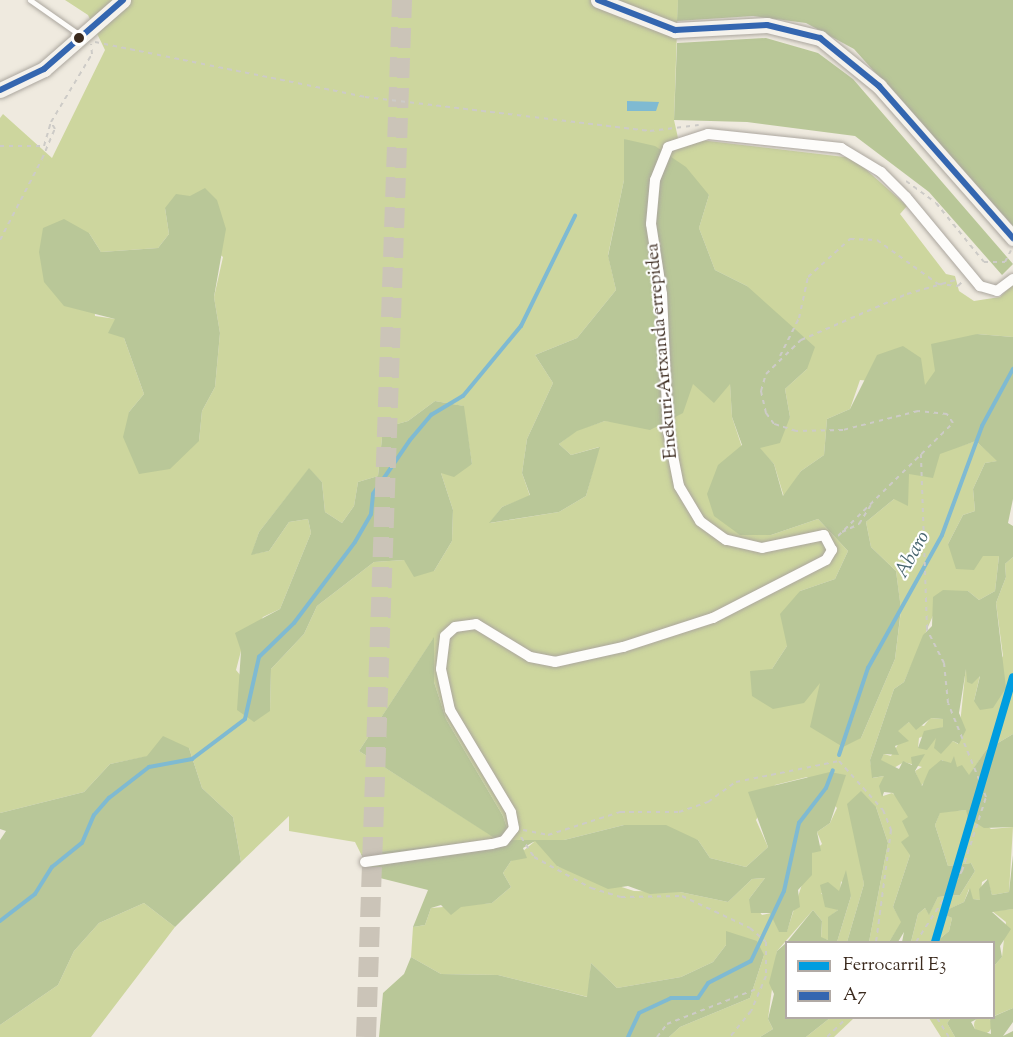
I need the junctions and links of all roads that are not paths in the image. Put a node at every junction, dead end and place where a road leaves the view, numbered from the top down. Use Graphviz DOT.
graph roads {
  1 [pos="30,0"];
  2 [pos="123,0"];
  3 [pos="598,0"];
  4 [pos="86,39"];
  5 [pos="0,90"];
  6 [pos="1012,244"];
  7 [pos="1013,279"];
  8 [pos="365,862"];
  1 -- 4 [label="lane"];
  2 -- 4 [label="street"];
  3 -- 6 [label="street"];
  4 -- 5 [label="street"];
  7 -- 8 [label="street, Enekuri-Artxanda errepidea"];
}
